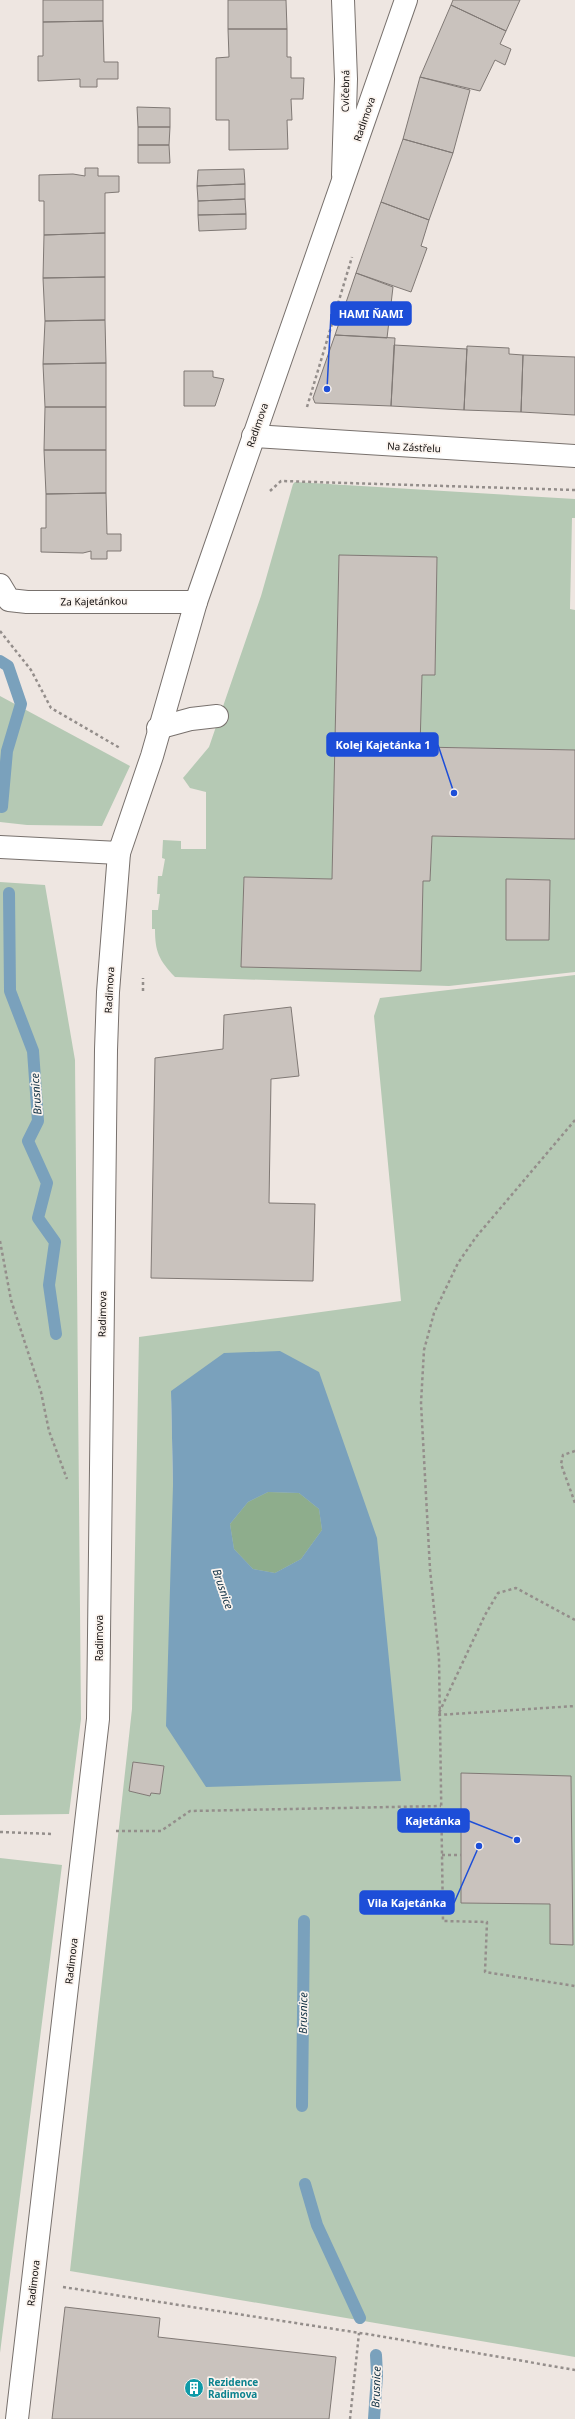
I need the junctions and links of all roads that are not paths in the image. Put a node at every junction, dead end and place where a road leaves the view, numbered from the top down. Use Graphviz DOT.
graph roads {
  1 [pos="343,0"];
  2 [pos="406,0"];
  3 [pos="343,181"];
  4 [pos="254,436"];
  5 [pos="575,456"];
  6 [pos="0,585"];
  7 [pos="196,602"];
  8 [pos="217,716"];
  9 [pos="158,728"];
  10 [pos="0,847"];
  11 [pos="119,853"];
  12 [pos="17,2419"];
  1 -- 3 [label="street, Cvičebná"];
  2 -- 3 [label="street, Radimova"];
  3 -- 4 [label="street, Radimova"];
  4 -- 5 [label="street, Na Zástřelu"];
  4 -- 7 [label="street, Radimova"];
  6 -- 7 [label="street, Za Kajetánkou"];
  7 -- 9 [label="street, Radimova"];
  8 -- 9 [label="street"];
  9 -- 11 [label="street, Radimova"];
  10 -- 11 [label="street"];
  11 -- 12 [label="street, Radimova"];
}
